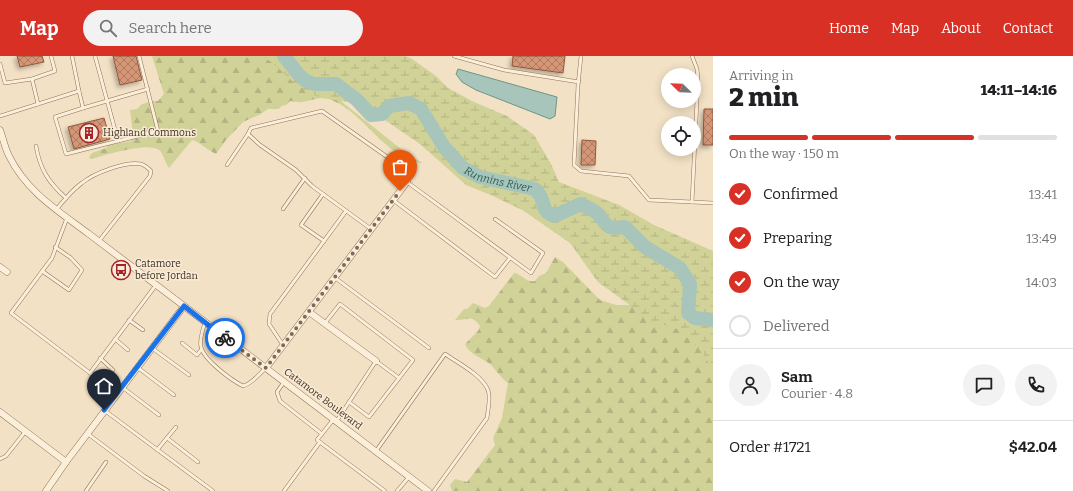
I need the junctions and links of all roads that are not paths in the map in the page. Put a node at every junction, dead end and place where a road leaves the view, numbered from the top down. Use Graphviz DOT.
graph roads {
  1 [pos="51,56"];
  2 [pos="72,56"];
  3 [pos="95,56"];
  4 [pos="139,56"];
  5 [pos="454,56"];
  6 [pos="581,56"];
  7 [pos="692,56"];
  8 [pos="0,64"];
  9 [pos="32,79"];
  10 [pos="579,82"];
  11 [pos="148,89"];
  12 [pos="79,91"];
  13 [pos="107,101"];
  14 [pos="38,104"];
  15 [pos="83,108"];
  16 [pos="0,116"];
  17 [pos="0,130"];
  18 [pos="248,134"];
  19 [pos="118,141"];
  20 [pos="36,146"];
  21 [pos="227,165"];
  22 [pos="305,178"];
  23 [pos="407,182"];
  24 [pos="323,194"];
  25 [pos="66,198"];
  26 [pos="393,200"];
  27 [pos="692,202"];
  28 [pos="713,203"];
  29 [pos="284,209"];
  30 [pos="56,210"];
  31 [pos="346,211"];
  32 [pos="67,218"];
  33 [pos="495,219"];
  34 [pos="371,229"];
  35 [pos="99,241"];
  36 [pos="324,241"];
  37 [pos="55,247"];
  38 [pos="510,258"];
  39 [pos="0,267"];
  40 [pos="42,271"];
  41 [pos="7,272"];
  42 [pos="334,277"];
  43 [pos="156,285"];
  44 [pos="184,306"];
  45 [pos="309,312"];
  46 [pos="129,320"];
  47 [pos="205,322"];
  48 [pos="325,323"];
  49 [pos="143,330"];
  50 [pos="115,339"];
  51 [pos="182,344"];
  52 [pos="284,345"];
  53 [pos="152,348"];
  54 [pos="429,348"];
  55 [pos="128,350"];
  56 [pos="202,350"];
  57 [pos="100,358"];
  58 [pos="376,360"];
  59 [pos="137,368"];
  60 [pos="266,368"];
  61 [pos="114,370"];
  62 [pos="90,373"];
  63 [pos="189,375"];
  64 [pos="399,378"];
  65 [pos="284,382"];
  66 [pos="122,386"];
  67 [pos="116,395"];
  68 [pos="174,395"];
  69 [pos="349,402"];
  70 [pos="104,410"];
  71 [pos="0,412"];
  72 [pos="159,415"];
  73 [pos="335,421"];
  74 [pos="176,427"];
  75 [pos="26,432"];
  76 [pos="87,434"];
  77 [pos="322,434"];
  78 [pos="167,438"];
  79 [pos="320,442"];
  80 [pos="157,450"];
  81 [pos="376,452"];
  82 [pos="0,459"];
  83 [pos="66,462"];
  84 [pos="106,462"];
  85 [pos="198,462"];
  86 [pos="409,477"];
  87 [pos="46,491"];
  88 [pos="86,491"];
  89 [pos="168,491"];
  90 [pos="213,491"];
  91 [pos="284,491"];
  92 [pos="385,491"];
  93 [pos="397,491"];
  94 [pos="428,491"];
  95 [pos="434,491"];
  1 -- 9 [label="lane"];
  2 -- 12 [label="lane"];
  3 -- 13 [label="lane"];
  4 -- 11 [label="lane"];
  5 -- 10 [label="lane"];
  6 -- 10 [label="lane"];
  7 -- 27 [label="lane"];
  8 -- 9 [label="lane"];
  9 -- 14 [label="lane"];
  10 -- 27 [label="lane"];
  11 -- 13 [label="lane"];
  11 -- 19 [label="lane"];
  12 -- 14 [label="lane"];
  12 -- 15 [label="lane"];
  13 -- 15 [label="lane"];
  13 -- 19 [label="lane"];
  14 -- 16 [label="lane"];
  15 -- 19 [label="lane"];
  17 -- 30 [label="street, Catamore Boulevard"];
  18 -- 21 [label="lane"];
  18 -- 22 [label="lane"];
  18 -- 23 [label="lane"];
  20 -- 25 [label="lane"];
  22 -- 24 [label="lane"];
  22 -- 29 [label="lane"];
  23 -- 26 [label="street"];
  23 -- 38 [label="lane"];
  24 -- 31 [label="lane"];
  24 -- 36 [label="lane"];
  25 -- 30 [label="lane"];
  25 -- 35 [label="lane"];
  26 -- 34 [label="street"];
  26 -- 38 [label="lane"];
  27 -- 28 [label="lane"];
  30 -- 32 [label="street, Catamore Boulevard"];
  31 -- 34 [label="lane"];
  31 -- 36 [label="lane"];
  32 -- 35 [label="street, Catamore Boulevard"];
  32 -- 37 [label="lane"];
  33 -- 38 [label="lane"];
  34 -- 42 [label="street"];
  35 -- 43 [label="street, Catamore Boulevard"];
  36 -- 52 [label="lane"];
  37 -- 40 [label="lane"];
  37 -- 40 [label="lane"];
  39 -- 41 [label="street"];
  40 -- 62 [label="lane"];
  42 -- 45 [label="street"];
  42 -- 54 [label="lane"];
  43 -- 44 [label="street, Catamore Boulevard"];
  43 -- 46 [label="lane"];
  44 -- 47 [label="street, Catamore Boulevard"];
  44 -- 53 [label="street"];
  45 -- 48 [label="street"];
  45 -- 52 [label="street"];
  46 -- 49 [label="lane"];
  46 -- 50 [label="lane"];
  47 -- 56 [label="lane"];
  47 -- 60 [label="street, Catamore Boulevard"];
  48 -- 58 [label="street"];
  48 -- 64 [label="lane"];
  50 -- 55 [label="lane"];
  50 -- 57 [label="lane"];
  51 -- 56 [label="lane"];
  52 -- 60 [label="street"];
  53 -- 59 [label="street"];
  53 -- 63 [label="lane"];
  56 -- 60 [label="lane"];
  57 -- 61 [label="lane"];
  57 -- 62 [label="lane"];
  58 -- 64 [label="lane"];
  58 -- 69 [label="lane"];
  59 -- 66 [label="street"];
  59 -- 68 [label="lane"];
  60 -- 65 [label="street, Catamore Boulevard"];
  62 -- 67 [label="lane"];
  64 -- 69 [label="lane"];
  65 -- 73 [label="street, Catamore Boulevard"];
  65 -- 77 [label="lane"];
  66 -- 67 [label="street"];
  66 -- 72 [label="lane"];
  67 -- 70 [label="street"];
  69 -- 73 [label="lane"];
  70 -- 76 [label="street"];
  70 -- 80 [label="lane"];
  71 -- 75 [label="street"];
  73 -- 77 [label="lane"];
  73 -- 81 [label="street, Catamore Boulevard"];
  74 -- 78 [label="lane"];
  75 -- 82 [label="lane"];
  75 -- 83 [label="street"];
  76 -- 83 [label="street"];
  76 -- 89 [label="lane"];
  77 -- 79 [label="lane"];
  78 -- 80 [label="lane"];
  78 -- 85 [label="lane"];
  79 -- 91 [label="lane"];
  79 -- 92 [label="lane"];
  80 -- 90 [label="lane"];
  81 -- 86 [label="street, Catamore Boulevard"];
  81 -- 95 [label="lane"];
  83 -- 87 [label="street"];
  84 -- 88 [label="lane"];
  86 -- 93 [label="lane"];
  86 -- 94 [label="street, Catamore Boulevard"];
}
